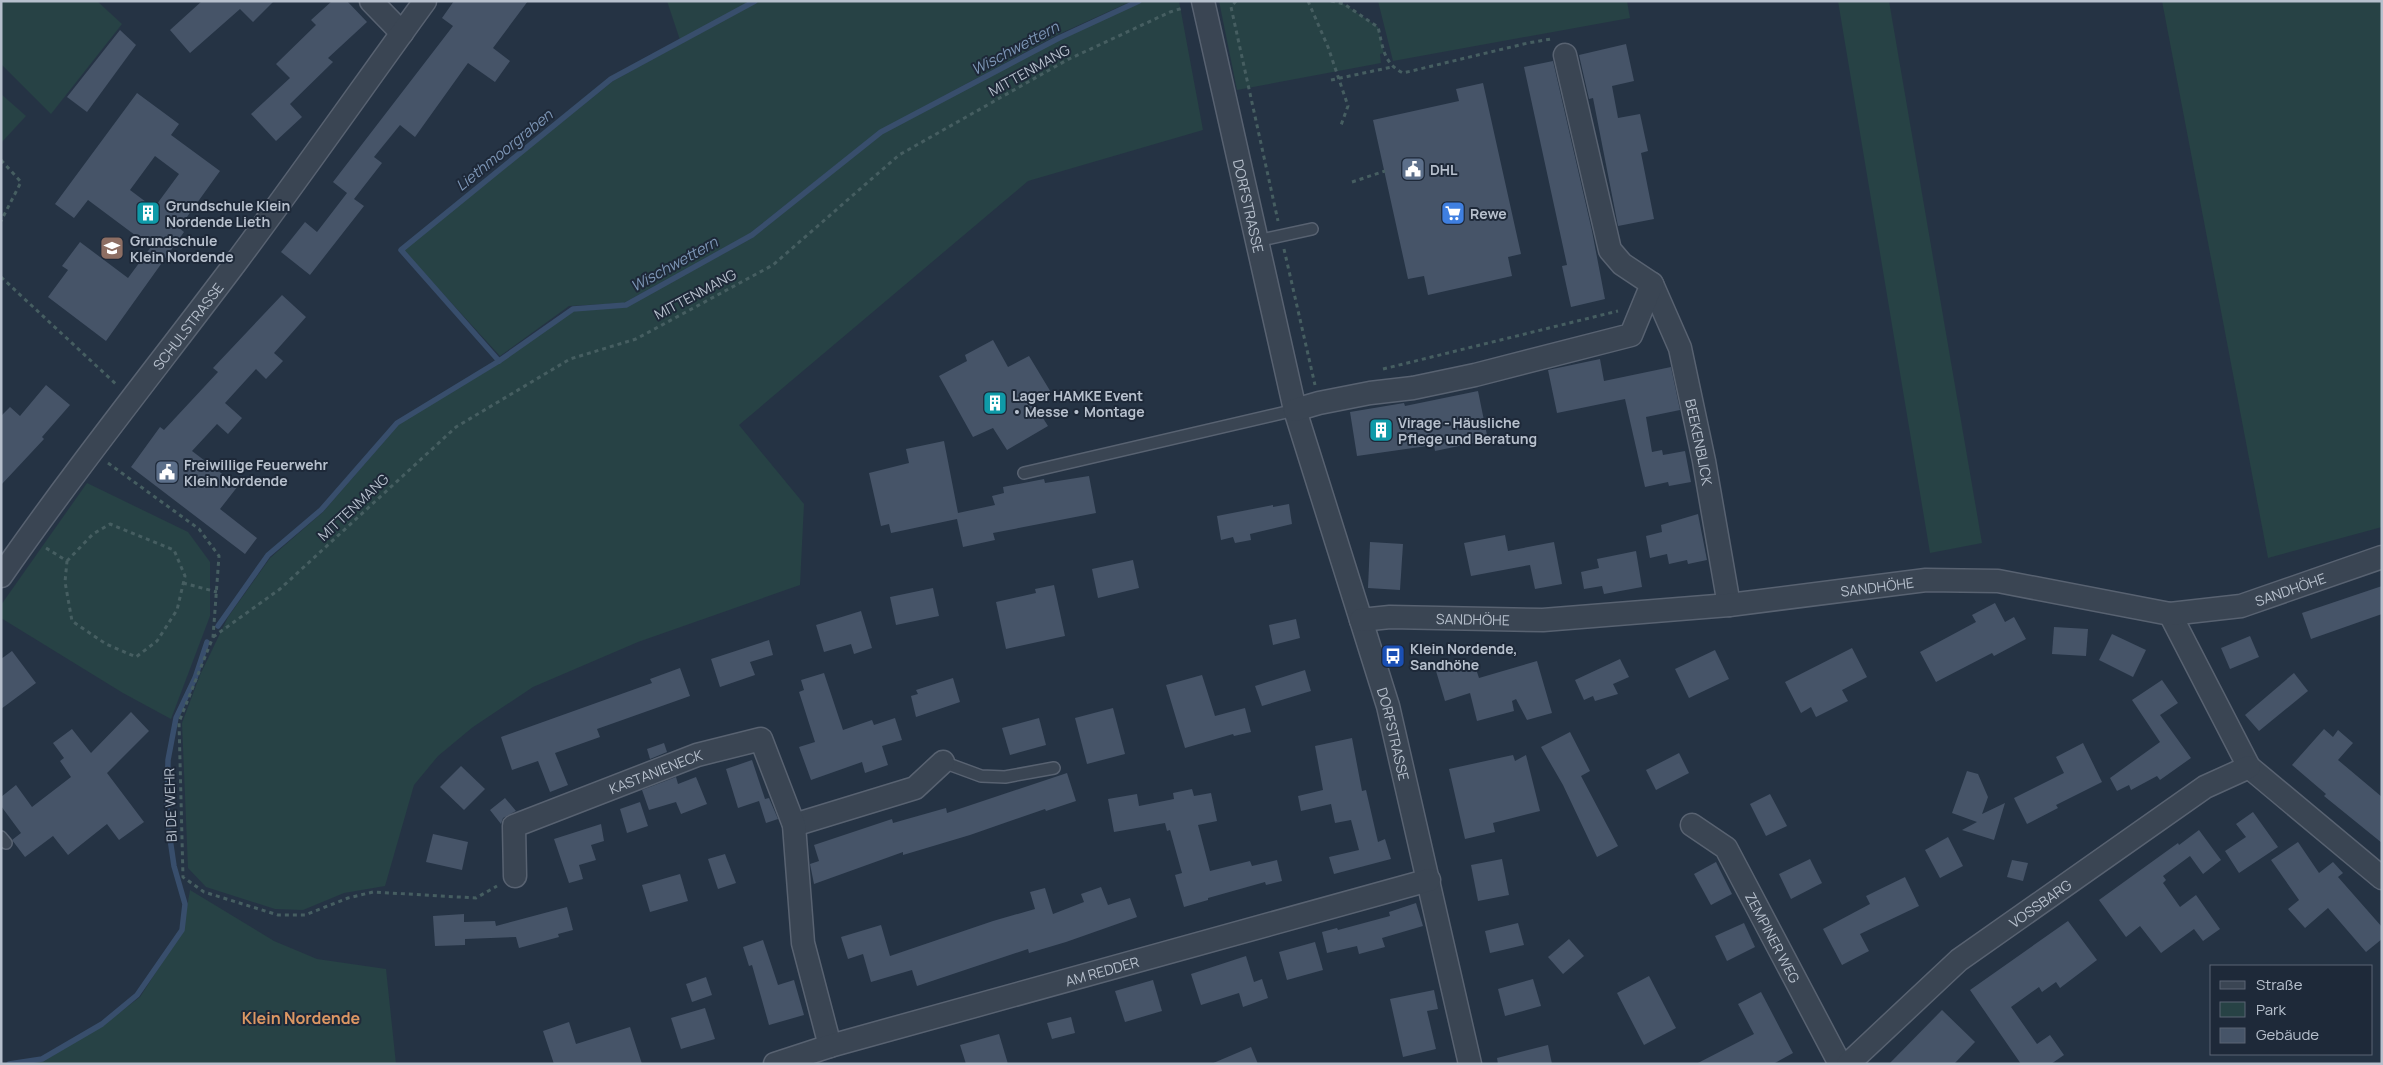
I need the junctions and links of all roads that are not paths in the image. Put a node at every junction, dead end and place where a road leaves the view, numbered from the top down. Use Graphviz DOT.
graph roads {
  1 [pos="371,1"];
  2 [pos="425,1"];
  3 [pos="1203,2"];
  4 [pos="402,33"];
  5 [pos="1565,54"];
  6 [pos="1312,228"];
  7 [pos="1257,241"];
  8 [pos="1652,284"];
  9 [pos="1295,410"];
  10 [pos="1024,472"];
  11 [pos="2382,557"];
  12 [pos="1,576"];
  13 [pos="1729,605"];
  14 [pos="2170,614"];
  15 [pos="1361,620"];
  16 [pos="943,762"];
  17 [pos="2249,767"];
  18 [pos="1054,768"];
  19 [pos="1692,824"];
  20 [pos="794,825"];
  21 [pos="515,876"];
  22 [pos="2382,878"];
  23 [pos="1429,880"];
  24 [pos="830,1046"];
  25 [pos="775,1064"];
  26 [pos="1470,1064"];
  27 [pos="1840,1064"];
  28 [pos="1848,1064"];
  1 -- 4 [label="street"];
  2 -- 4 [label="street, SCHULSTRASSE"];
  3 -- 7 [label="street, DORFSTRASSE"];
  4 -- 12 [label="street, SCHULSTRASSE"];
  5 -- 8 [label="street"];
  6 -- 7 [label="lane"];
  7 -- 9 [label="street, DORFSTRASSE"];
  8 -- 9 [label="street"];
  8 -- 13 [label="street, BEEKENBLICK"];
  9 -- 10 [label="lane"];
  9 -- 15 [label="street, DORFSTRASSE"];
  11 -- 14 [label="street, SANDHÖHE"];
  13 -- 14 [label="street, SANDHÖHE"];
  13 -- 15 [label="street, SANDHÖHE"];
  14 -- 17 [label="street"];
  15 -- 23 [label="street, DORFSTRASSE"];
  16 -- 18 [label="lane"];
  16 -- 20 [label="street"];
  17 -- 22 [label="street"];
  17 -- 28 [label="street, VOSSBARG"];
  19 -- 27 [label="street, ZEMPINER WEG"];
  20 -- 21 [label="street, KASTANIENECK"];
  20 -- 24 [label="street, KASTANIENECK"];
  23 -- 24 [label="street, AM REDDER"];
  23 -- 26 [label="street, DORFSTRASSE"];
  24 -- 25 [label="street, AM REDDER"];
}
